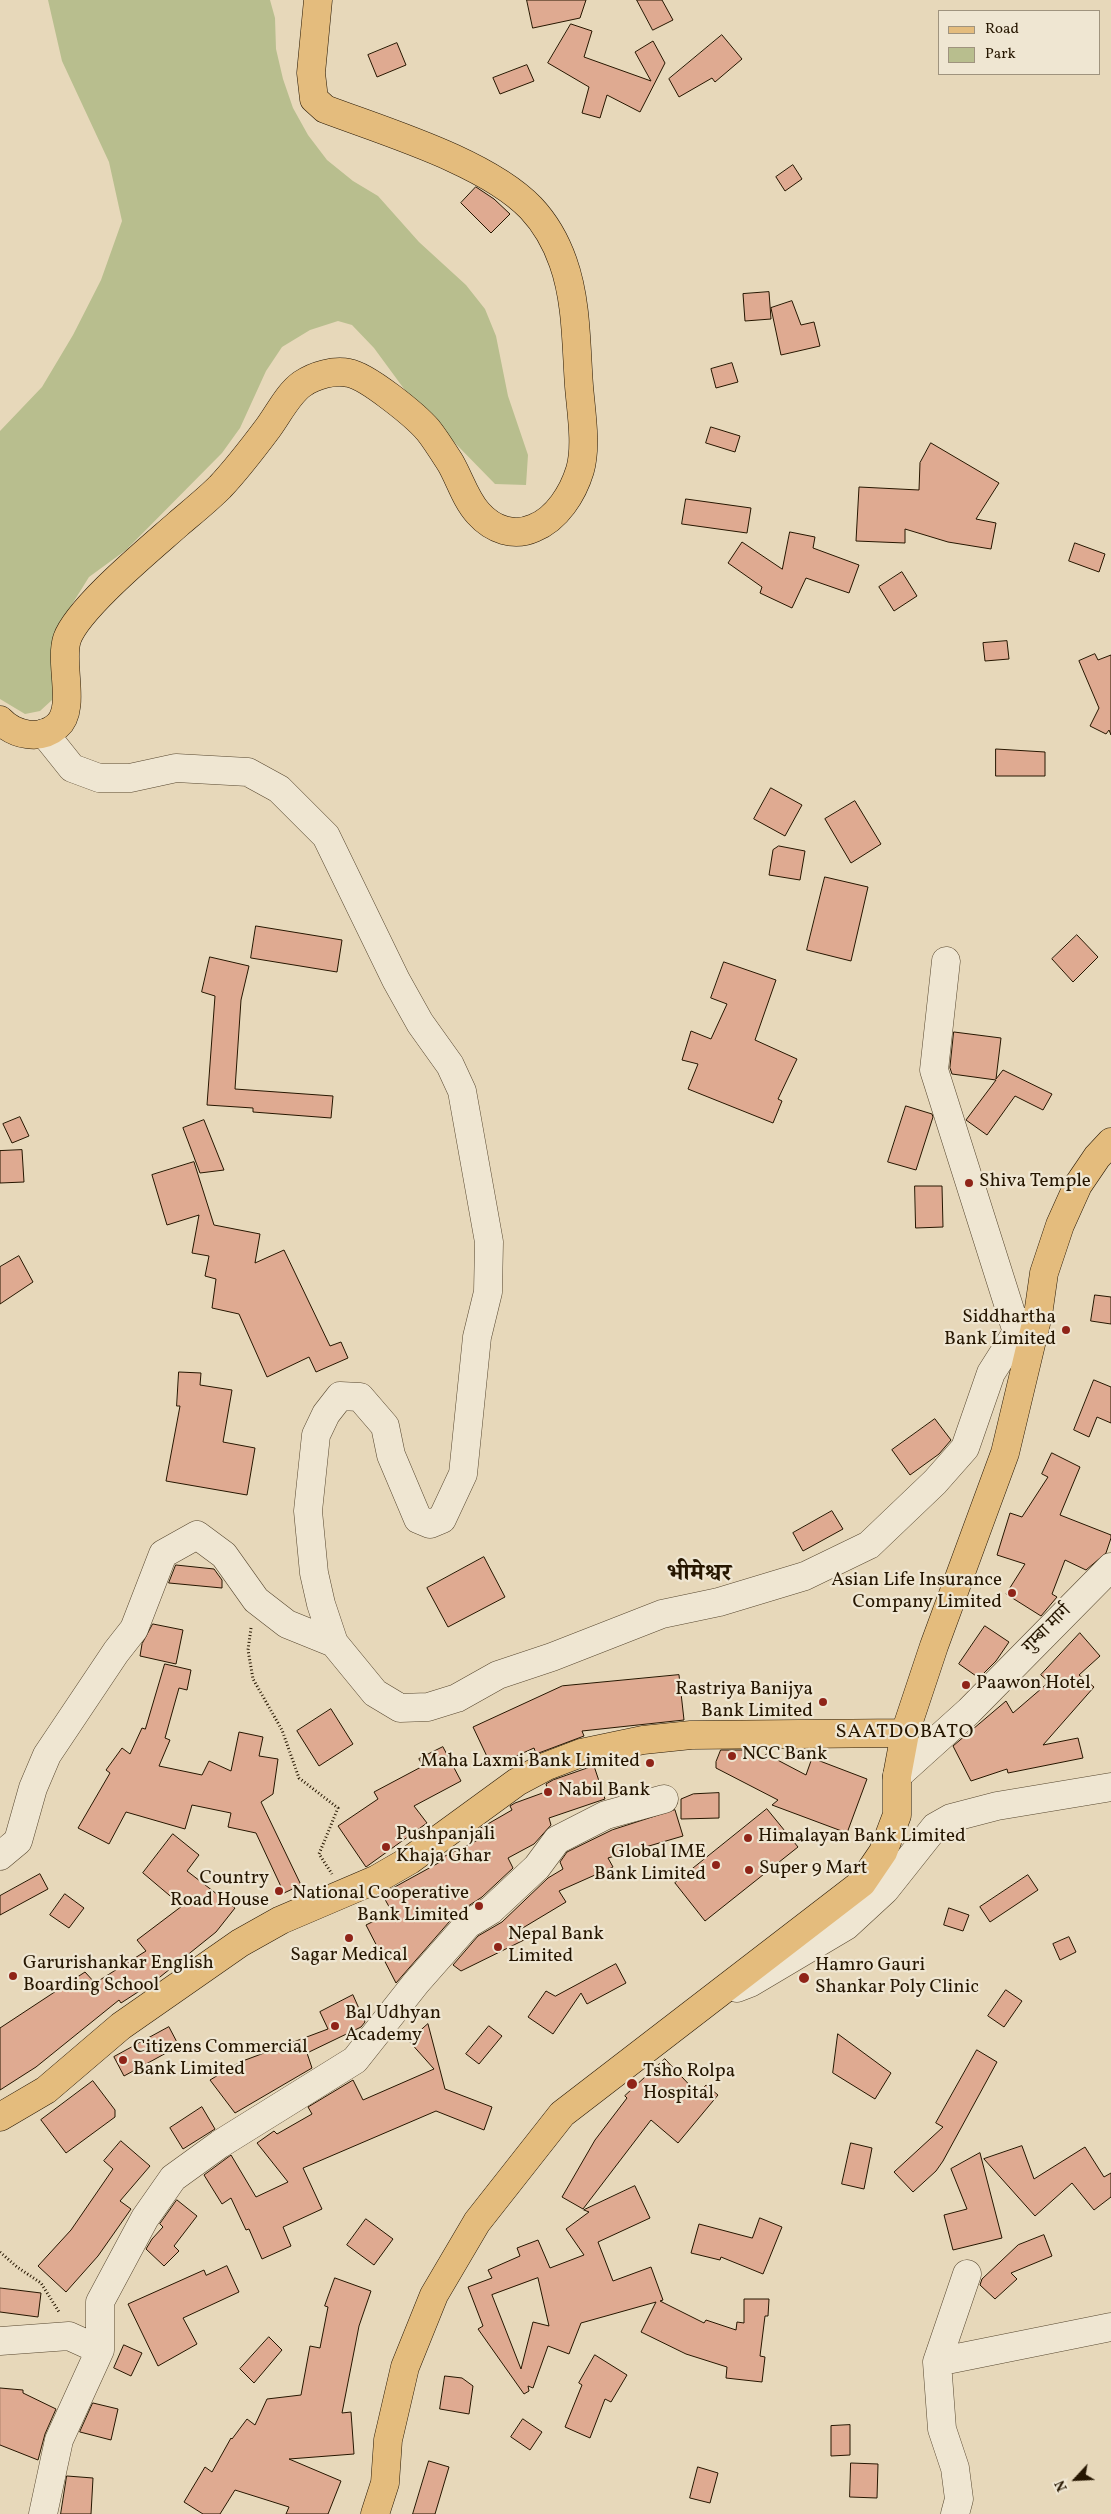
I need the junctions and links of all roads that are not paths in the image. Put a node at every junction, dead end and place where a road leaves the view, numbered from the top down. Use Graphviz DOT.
graph roads {
  1 [pos="318,0"];
  2 [pos="0,720"];
  3 [pos="44,734"];
  4 [pos="946,961"];
  5 [pos="1111,1142"];
  6 [pos="1027,1324"];
  7 [pos="1111,1567"];
  8 [pos="334,1643"];
  9 [pos="904,1733"];
  10 [pos="897,1776"];
  11 [pos="1111,1787"];
  12 [pos="664,1800"];
  13 [pos="0,1856"];
  14 [pos="705,2001"];
  15 [pos="0,2117"];
  16 [pos="968,2274"];
  17 [pos="1111,2326"];
  18 [pos="0,2341"];
  19 [pos="100,2350"];
  20 [pos="936,2362"];
  21 [pos="43,2514"];
  22 [pos="375,2514"];
  23 [pos="955,2514"];
  1 -- 3 [label="main road"];
  2 -- 3 [label="main road"];
  3 -- 8 [label="street"];
  4 -- 6 [label="street"];
  5 -- 6 [label="main road"];
  6 -- 8 [label="street"];
  6 -- 9 [label="main road"];
  7 -- 10 [label="street, गुम्बा मार्ग"];
  8 -- 13 [label="street"];
  9 -- 10 [label="main road"];
  9 -- 15 [label="main road"];
  10 -- 14 [label="main road"];
  11 -- 14 [label="street"];
  12 -- 19 [label="street"];
  14 -- 22 [label="main road"];
  16 -- 20 [label="street"];
  17 -- 20 [label="street"];
  18 -- 19 [label="street"];
  19 -- 21 [label="street"];
  20 -- 23 [label="street"];
}
